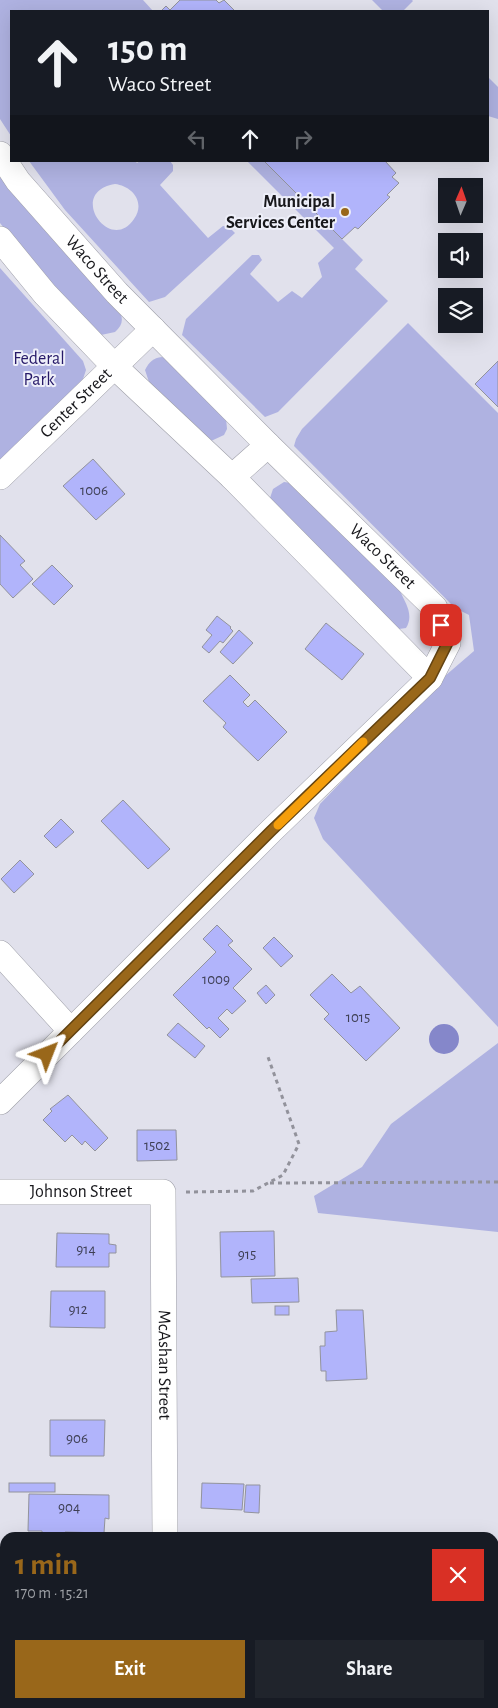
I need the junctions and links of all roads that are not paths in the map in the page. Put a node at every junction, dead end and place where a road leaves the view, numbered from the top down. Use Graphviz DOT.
graph roads {
  1 [pos="0,154"];
  2 [pos="0,239"];
  3 [pos="153,330"];
  4 [pos="115,367"];
  5 [pos="268,445"];
  6 [pos="0,477"];
  7 [pos="232,477"];
  8 [pos="430,678"];
  9 [pos="0,953"];
  10 [pos="71,1031"];
  11 [pos="0,1102"];
  12 [pos="0,1192"];
  13 [pos="163,1192"];
  14 [pos="165,1532"];
  1 -- 3 [label="street, Waco Street"];
  2 -- 4 [label="street"];
  3 -- 4 [label="street, Center Street"];
  3 -- 5 [label="street, Waco Street"];
  4 -- 6 [label="street, Center Street"];
  4 -- 7 [label="street"];
  5 -- 7 [label="street"];
  5 -- 8 [label="street, Waco Street"];
  7 -- 8 [label="street"];
  8 -- 10 [label="street, Waco Street"];
  9 -- 10 [label="street"];
  10 -- 11 [label="street, Waco Street"];
  12 -- 13 [label="street, Johnson Street"];
  13 -- 14 [label="street, McAshan Street"];
}
